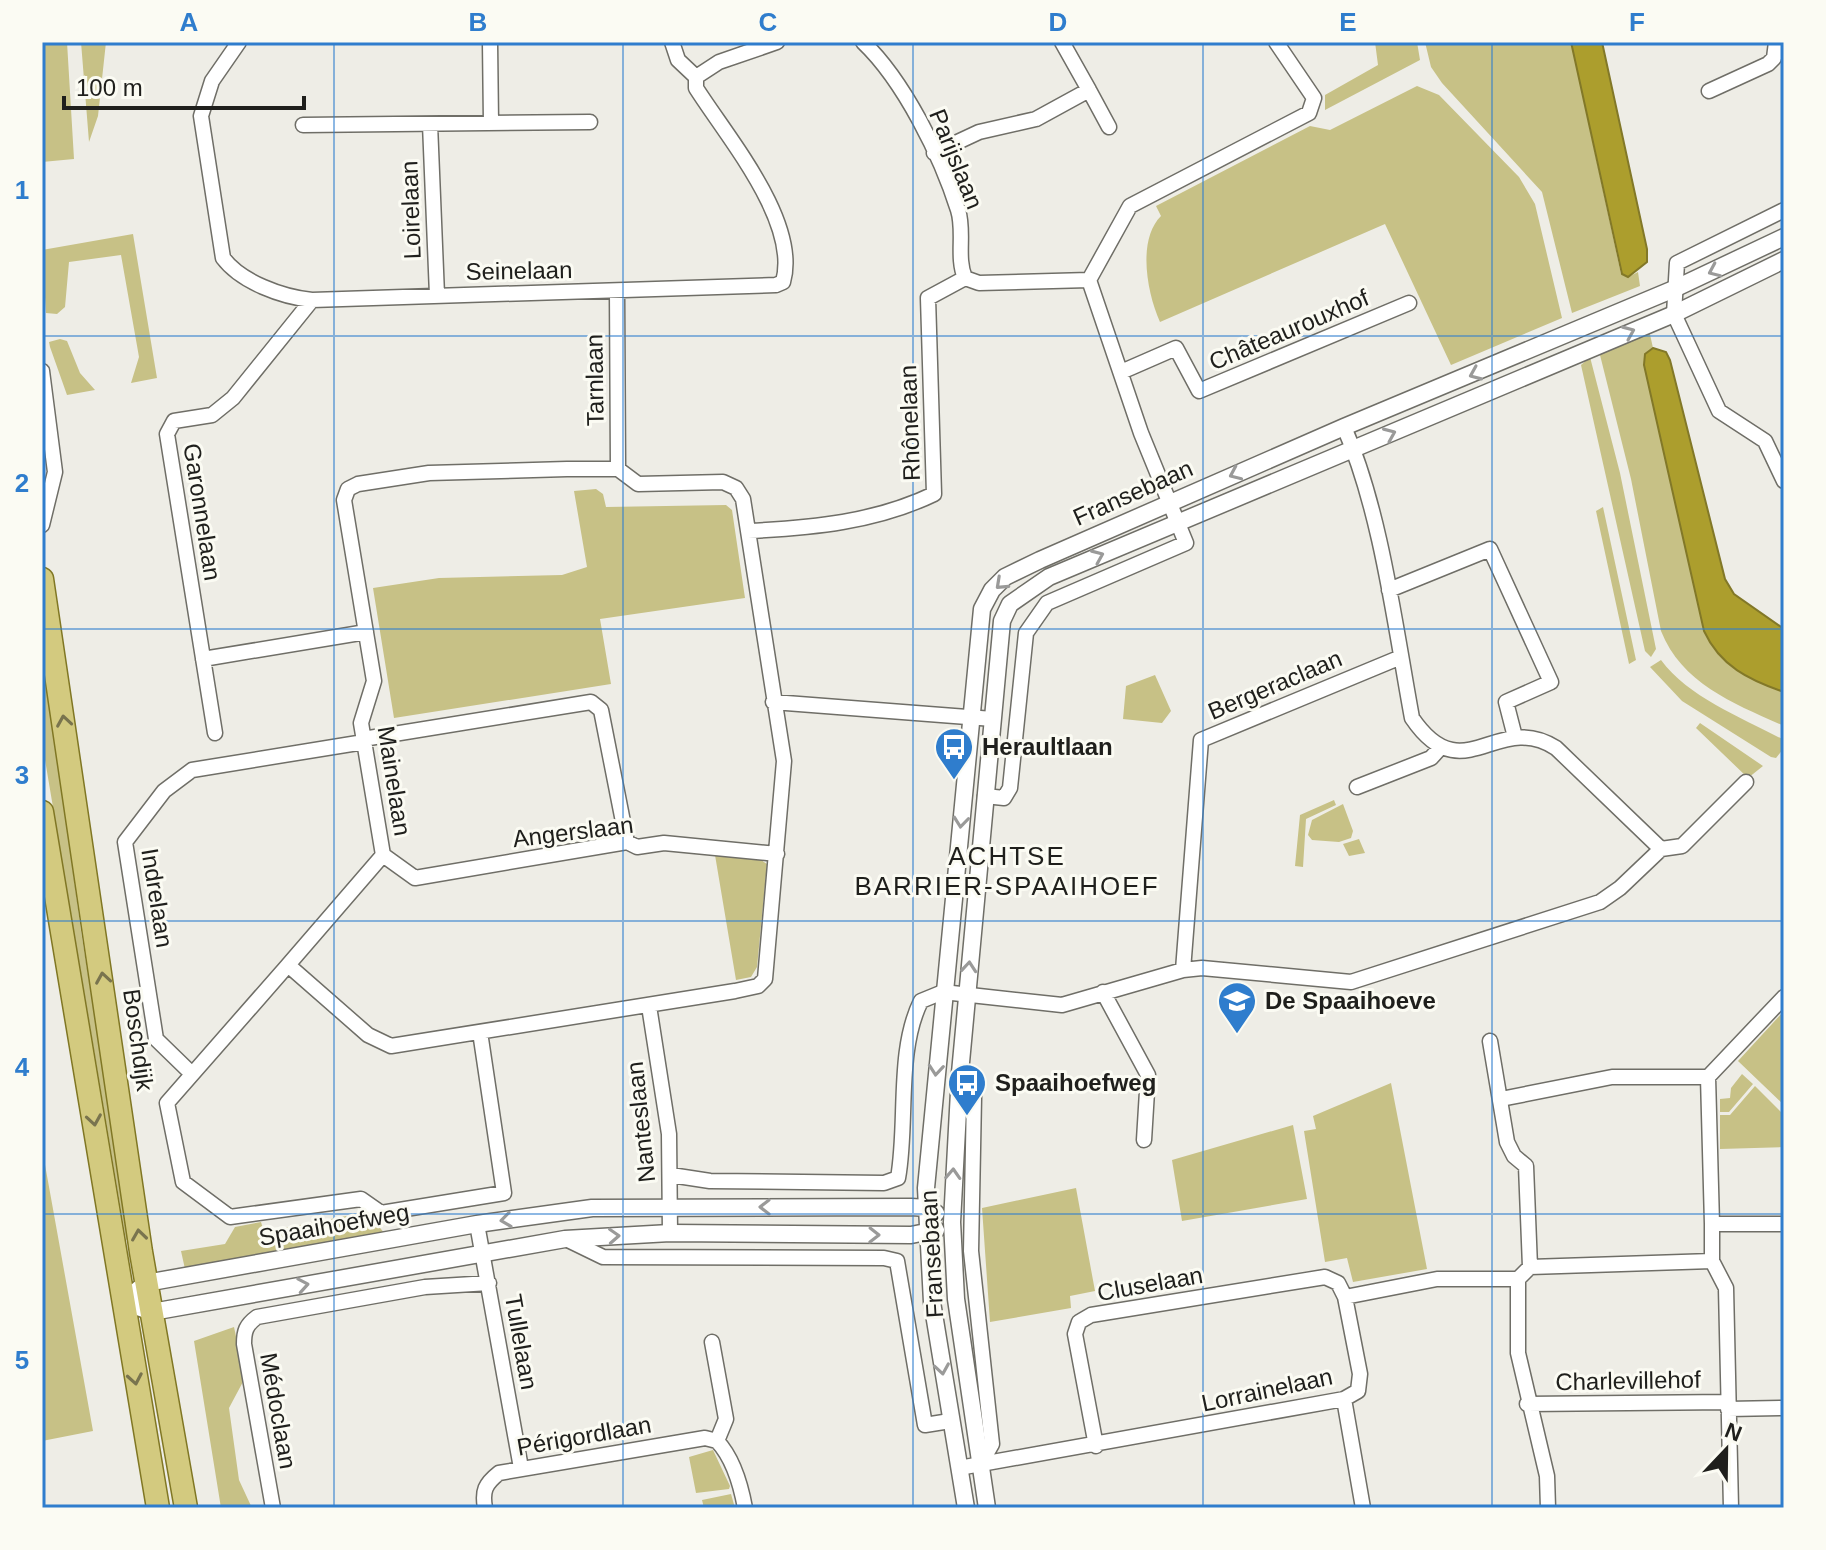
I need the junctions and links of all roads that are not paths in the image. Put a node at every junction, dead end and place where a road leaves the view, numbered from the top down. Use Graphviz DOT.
graph roads {
  1 [pos="239,42"];
  2 [pos="490,42"];
  3 [pos="672,42"];
  4 [pos="777,42"];
  5 [pos="863,42"];
  6 [pos="1062,42"];
  7 [pos="1276,42"];
  8 [pos="1776,42"];
  9 [pos="696,77"];
  10 [pos="1089,90"];
  11 [pos="1709,91"];
  12 [pos="590,122"];
  13 [pos="491,123"];
  14 [pos="430,124"];
  15 [pos="303,125"];
  16 [pos="1109,127"];
  17 [pos="934,153"];
  18 [pos="1784,210"];
  19 [pos="1784,237"];
  20 [pos="1784,260"];
  21 [pos="965,278"];
  22 [pos="1089,280"];
  23 [pos="1674,289"];
  24 [pos="617,291"];
  25 [pos="437,295"];
  26 [pos="312,300"];
  27 [pos="1409,303"];
  28 [pos="1674,314"];
  29 [pos="42,371"];
  30 [pos="1121,372"];
  31 [pos="1344,427"];
  32 [pos="1354,449"];
  33 [pos="618,469"];
  34 [pos="1784,481"];
  35 [pos="1169,503"];
  36 [pos="1178,523"];
  37 [pos="42,525"];
  38 [pos="748,531"];
  39 [pos="42,579"];
  40 [pos="1389,590"];
  41 [pos="366,632"];
  42 [pos="1401,657"];
  43 [pos="203,659"];
  44 [pos="773,702"];
  45 [pos="969,717"];
  46 [pos="993,719"];
  47 [pos="215,733"];
  48 [pos="1515,737"];
  49 [pos="364,740"];
  50 [pos="1440,748"];
  51 [pos="1746,782"];
  52 [pos="1357,787"];
  53 [pos="985,796"];
  54 [pos="42,812"];
  55 [pos="627,842"];
  56 [pos="1661,849"];
  57 [pos="777,854"];
  58 [pos="383,855"];
  59 [pos="288,965"];
  60 [pos="1183,970"];
  61 [pos="943,992"];
  62 [pos="1103,992"];
  63 [pos="966,996"];
  64 [pos="1784,997"];
  65 [pos="649,1006"];
  66 [pos="480,1032"];
  67 [pos="1490,1041"];
  68 [pos="960,1073"];
  69 [pos="192,1074"];
  70 [pos="1708,1077"];
  71 [pos="1501,1099"];
  72 [pos="1144,1140"];
  73 [pos="671,1175"];
  74 [pos="670,1206"];
  75 [pos="928,1208"];
  76 [pos="952,1222"];
  77 [pos="477,1224"];
  78 [pos="1712,1224"];
  79 [pos="1784,1224"];
  80 [pos="670,1233"];
  81 [pos="929,1234"];
  82 [pos="565,1239"];
  83 [pos="483,1253"];
  84 [pos="1712,1261"];
  85 [pos="1530,1267"];
  86 [pos="1518,1279"];
  87 [pos="146,1283"];
  88 [pos="489,1283"];
  89 [pos="1345,1297"];
  90 [pos="123,1302"];
  91 [pos="152,1312"];
  92 [pos="712,1342"];
  93 [pos="1344,1399"];
  94 [pos="1527,1404"];
  95 [pos="1728,1405"];
  96 [pos="1784,1408"];
  97 [pos="950,1421"];
  98 [pos="717,1441"];
  99 [pos="1096,1446"];
  100 [pos="980,1465"];
  101 [pos="521,1468"];
  102 [pos="959,1468"];
  103 [pos="158,1508"];
  104 [pos="186,1508"];
  105 [pos="273,1508"];
  106 [pos="485,1508"];
  107 [pos="745,1508"];
  108 [pos="966,1508"];
  109 [pos="987,1508"];
  110 [pos="1363,1508"];
  111 [pos="1548,1508"];
  112 [pos="1731,1508"];
  1 -- 26 [label="street, Seinelaan"];
  2 -- 13 [label="street"];
  3 -- 9 [label="street, Seinelaan"];
  4 -- 9 [label="street"];
  5 -- 17 [label="street, Parijslaan"];
  6 -- 10 [label="street"];
  7 -- 22 [label="street"];
  8 -- 11 [label="street"];
  9 -- 24 [label="street, Seinelaan"];
  10 -- 16 [label="street"];
  10 -- 17 [label="street"];
  12 -- 13 [label="street"];
  13 -- 14 [label="street"];
  14 -- 15 [label="street"];
  14 -- 25 [label="street, Loirelaan"];
  17 -- 21 [label="street, Parijslaan"];
  18 -- 23 [label="street"];
  19 -- 23 [label="street, Fransebaan, one-way"];
  20 -- 28 [label="street, Fransebaan"];
  21 -- 22 [label="street"];
  21 -- 38 [label="street, Rhônelaan"];
  22 -- 30 [label="street"];
  23 -- 28 [label="street"];
  23 -- 31 [label="street, Fransebaan, one-way"];
  24 -- 25 [label="street, Seinelaan"];
  24 -- 33 [label="street, Tarnlaan"];
  25 -- 26 [label="street, Seinelaan"];
  26 -- 43 [label="street, Garonnelaan"];
  27 -- 30 [label="street, Châteaurouxhof"];
  32 -- 28 [label="street, Fransebaan, one-way"];
  28 -- 34 [label="street"];
  29 -- 37 [label="street"];
  30 -- 35 [label="street"];
  31 -- 32 [label="street"];
  31 -- 35 [label="street, Fransebaan, one-way"];
  32 -- 36 [label="street, Fransebaan"];
  32 -- 40 [label="street"];
  33 -- 38 [label="street, Mainelaan"];
  33 -- 41 [label="street, Mainelaan"];
  35 -- 36 [label="street"];
  35 -- 45 [label="street, Fransebaan, one-way"];
  46 -- 36 [label="street, Fransebaan, one-way"];
  36 -- 53 [label="street, Fransebaan"];
  38 -- 44 [label="street, Mainelaan"];
  87 -- 39 [label="main road, Boschdijk, one-way"];
  40 -- 42 [label="street"];
  40 -- 48 [label="street"];
  41 -- 43 [label="street"];
  41 -- 49 [label="street, Mainelaan"];
  42 -- 50 [label="street"];
  42 -- 60 [label="street, Bergeraclaan"];
  43 -- 47 [label="street, Garonnelaan"];
  44 -- 45 [label="street"];
  44 -- 57 [label="street, Mainelaan"];
  45 -- 46 [label="street"];
  45 -- 61 [label="street, Fransebaan, one-way"];
  46 -- 53 [label="street, Fransebaan"];
  48 -- 50 [label="street"];
  48 -- 56 [label="street"];
  49 -- 55 [label="street, Indrelaan"];
  49 -- 58 [label="street, Mainelaan"];
  49 -- 69 [label="street, Indrelaan"];
  50 -- 52 [label="street"];
  51 -- 56 [label="street"];
  63 -- 53 [label="street, Fransebaan, one-way"];
  54 -- 90 [label="main road, one-way"];
  55 -- 57 [label="street, Angerslaan"];
  55 -- 58 [label="street, Angerslaan"];
  56 -- 60 [label="street"];
  57 -- 65 [label="street, Mainelaan"];
  58 -- 59 [label="street, Mainelaan"];
  59 -- 66 [label="street, Mainelaan"];
  59 -- 69 [label="street"];
  60 -- 62 [label="street"];
  61 -- 63 [label="street"];
  61 -- 73 [label="street, Fransebaan"];
  61 -- 75 [label="street, Fransebaan, one-way"];
  62 -- 63 [label="street"];
  62 -- 72 [label="street"];
  63 -- 68 [label="street, Fransebaan"];
  64 -- 70 [label="street"];
  65 -- 66 [label="street, Mainelaan"];
  65 -- 73 [label="street, Nanteslaan"];
  66 -- 69 [label="street"];
  67 -- 71 [label="street"];
  76 -- 68 [label="street, Fransebaan, one-way"];
  68 -- 100 [label="street"];
  70 -- 71 [label="street"];
  70 -- 78 [label="street"];
  71 -- 85 [label="street"];
  73 -- 74 [label="street, Nanteslaan"];
  75 -- 74 [label="street, Spaaihoefweg, one-way"];
  74 -- 77 [label="street, Spaaihoefweg, one-way"];
  74 -- 80 [label="street, Nanteslaan"];
  75 -- 76 [label="street, Spaaihoefweg"];
  75 -- 81 [label="street, Fransebaan"];
  76 -- 81 [label="street"];
  76 -- 100 [label="street, Fransebaan"];
  77 -- 83 [label="street, Tullelaan"];
  77 -- 87 [label="street, Spaaihoefweg"];
  78 -- 79 [label="street"];
  78 -- 84 [label="street"];
  80 -- 81 [label="street, one-way"];
  82 -- 80 [label="street, one-way"];
  81 -- 97 [label="street, Fransebaan, one-way"];
  82 -- 83 [label="street"];
  82 -- 97 [label="street, Fransebaan"];
  83 -- 88 [label="street, Tullelaan"];
  91 -- 83 [label="street, one-way"];
  84 -- 85 [label="street"];
  84 -- 95 [label="street"];
  85 -- 86 [label="street"];
  86 -- 89 [label="street"];
  86 -- 94 [label="street, Charlevillehof"];
  87 -- 90 [label="street, Spaaihoefweg"];
  87 -- 91 [label="main road, Boschdijk"];
  88 -- 101 [label="street, Tullelaan"];
  88 -- 105 [label="street, Médoclaan"];
  89 -- 93 [label="street, Lorrainelaan"];
  89 -- 99 [label="street, Cluselaan"];
  90 -- 91 [label="street"];
  90 -- 103 [label="main road, one-way"];
  91 -- 104 [label="main road, Boschdijk"];
  92 -- 98 [label="street"];
  93 -- 99 [label="street, Lorrainelaan"];
  93 -- 110 [label="street"];
  94 -- 95 [label="street, Charlevillehof"];
  94 -- 111 [label="street, Charlevillehof"];
  95 -- 96 [label="street, Charlevillehof"];
  95 -- 112 [label="street"];
  97 -- 102 [label="street, Fransebaan"];
  98 -- 101 [label="street, Périgordlaan"];
  98 -- 107 [label="street"];
  99 -- 100 [label="street, Lorrainelaan"];
  100 -- 102 [label="street, Lorrainelaan"];
  100 -- 109 [label="street, Fransebaan"];
  101 -- 106 [label="street, Périgordlaan"];
  102 -- 108 [label="street, Fransebaan"];
}
